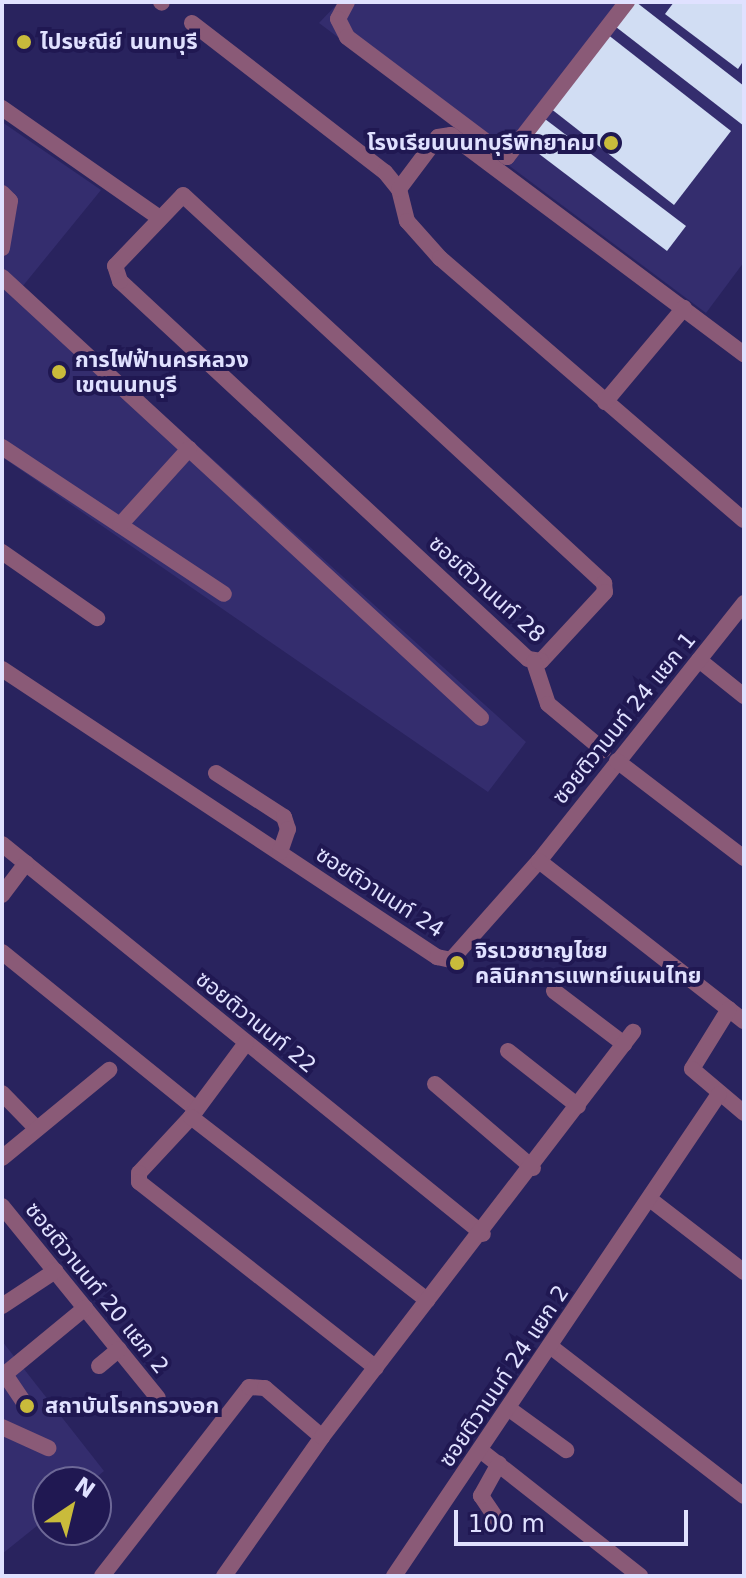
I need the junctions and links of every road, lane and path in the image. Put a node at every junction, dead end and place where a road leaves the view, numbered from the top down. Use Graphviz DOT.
graph roads {
  1 [pos="347,2"];
  2 [pos="627,2"];
  3 [pos="192,23"];
  4 [pos="2,108"];
  5 [pos="399,189"];
  6 [pos="2,193"];
  7 [pos="157,216"];
  8 [pos="2,248"];
  9 [pos="2,277"];
  10 [pos="684,308"];
  11 [pos="744,354"];
  12 [pos="605,402"];
  13 [pos="2,447"];
  14 [pos="189,449"];
  15 [pos="744,520"];
  16 [pos="120,525"];
  17 [pos="2,552"];
  18 [pos="224,594"];
  19 [pos="744,603"];
  20 [pos="97,618"];
  21 [pos="699,660"];
  22 [pos="534,662"];
  23 [pos="2,669"];
  24 [pos="744,696"];
  25 [pos="481,718"];
  26 [pos="603,750"];
  27 [pos="617,761"];
  28 [pos="216,773"];
  29 [pos="2,844"];
  30 [pos="280,852"];
  31 [pos="744,858"];
  32 [pos="539,861"];
  33 [pos="26,863"];
  34 [pos="2,895"];
  35 [pos="2,952"];
  36 [pos="554,991"];
  37 [pos="729,1009"];
  38 [pos="744,1021"];
  39 [pos="246,1043"];
  40 [pos="508,1051"];
  41 [pos="109,1070"];
  42 [pos="435,1084"];
  43 [pos="2,1093"];
  44 [pos="719,1094"];
  45 [pos="578,1106"];
  46 [pos="193,1113"];
  47 [pos="744,1113"];
  48 [pos="37,1129"];
  49 [pos="2,1158"];
  50 [pos="533,1168"];
  51 [pos="651,1200"];
  52 [pos="2,1206"];
  53 [pos="483,1234"];
  54 [pos="55,1271"];
  55 [pos="744,1272"];
  56 [pos="427,1300"];
  57 [pos="2,1306"];
  58 [pos="85,1308"];
  59 [pos="550,1346"];
  60 [pos="119,1349"];
  61 [pos="99,1366"];
  62 [pos="376,1368"];
  63 [pos="3,1374"];
  64 [pos="158,1398"];
  65 [pos="23,1401"];
  66 [pos="508,1408"];
  67 [pos="2,1427"];
  68 [pos="322,1437"];
  69 [pos="48,1448"];
  70 [pos="480,1450"];
  71 [pos="566,1450"];
  72 [pos="499,1464"];
  73 [pos="744,1496"];
  74 [pos="496,1518"];
  75 [pos="102,1576"];
  76 [pos="224,1576"];
  77 [pos="394,1576"];
  78 [pos="640,1576"];
  1 -- 2 [label="street"];
  3 -- 5 [label="street"];
  4 -- 7 [label="street"];
  5 -- 10 [label="street"];
  5 -- 12 [label="street"];
  6 -- 8 [label="street"];
  7 -- 22 [label="street, ซอยติวานนท์ 28"];
  7 -- 22 [label="street, ซอยติวานนท์ 28"];
  9 -- 14 [label="street"];
  10 -- 11 [label="street"];
  10 -- 12 [label="street"];
  12 -- 15 [label="street"];
  13 -- 16 [label="street"];
  14 -- 16 [label="street"];
  14 -- 25 [label="street"];
  16 -- 18 [label="street"];
  17 -- 20 [label="street"];
  19 -- 21 [label="street, ซอยติวานนท์ 24 แยก 1"];
  21 -- 24 [label="street"];
  21 -- 27 [label="street, ซอยติวานนท์ 24 แยก 1"];
  22 -- 26 [label="street"];
  23 -- 30 [label="street, ซอยติวานนท์ 24"];
  27 -- 31 [label="street"];
  27 -- 32 [label="street, ซอยติวานนท์ 24 แยก 1"];
  28 -- 30 [label="street"];
  29 -- 33 [label="street, ซอยติวานนท์ 22"];
  30 -- 32 [label="street, ซอยติวานนท์ 24"];
  32 -- 37 [label="street"];
  33 -- 34 [label="street"];
  33 -- 39 [label="street, ซอยติวานนท์ 22"];
  35 -- 46 [label="street"];
  36 -- 45 [label="street"];
  37 -- 38 [label="street"];
  37 -- 44 [label="street"];
  39 -- 46 [label="street"];
  39 -- 53 [label="street, ซอยติวานนท์ 22"];
  40 -- 45 [label="street"];
  41 -- 48 [label="street"];
  42 -- 50 [label="street"];
  43 -- 48 [label="street"];
  44 -- 47 [label="street"];
  44 -- 51 [label="street"];
  45 -- 50 [label="street"];
  46 -- 56 [label="street"];
  46 -- 62 [label="street"];
  48 -- 49 [label="street"];
  50 -- 53 [label="street"];
  51 -- 55 [label="street"];
  51 -- 59 [label="street, ซอยติวานนท์ 24 แยก 2"];
  52 -- 54 [label="street, ซอยติวานนท์ 20 แยก 2"];
  53 -- 56 [label="street"];
  54 -- 57 [label="street"];
  54 -- 58 [label="street, ซอยติวานนท์ 20 แยก 2"];
  56 -- 62 [label="street"];
  58 -- 60 [label="street, ซอยติวานนท์ 20 แยก 2"];
  58 -- 63 [label="street"];
  59 -- 66 [label="street, ซอยติวานนท์ 24 แยก 2"];
  59 -- 73 [label="street"];
  60 -- 61 [label="street"];
  60 -- 64 [label="street, ซอยติวานนท์ 20 แยก 2"];
  62 -- 68 [label="street"];
  63 -- 65 [label="street"];
  66 -- 70 [label="street, ซอยติวานนท์ 24 แยก 2"];
  66 -- 71 [label="street"];
  67 -- 69 [label="street"];
  68 -- 75 [label="street"];
  68 -- 76 [label="street"];
  70 -- 72 [label="street"];
  70 -- 77 [label="street, ซอยติวานนท์ 24 แยก 2"];
  72 -- 74 [label="street"];
  72 -- 78 [label="street"];
}
